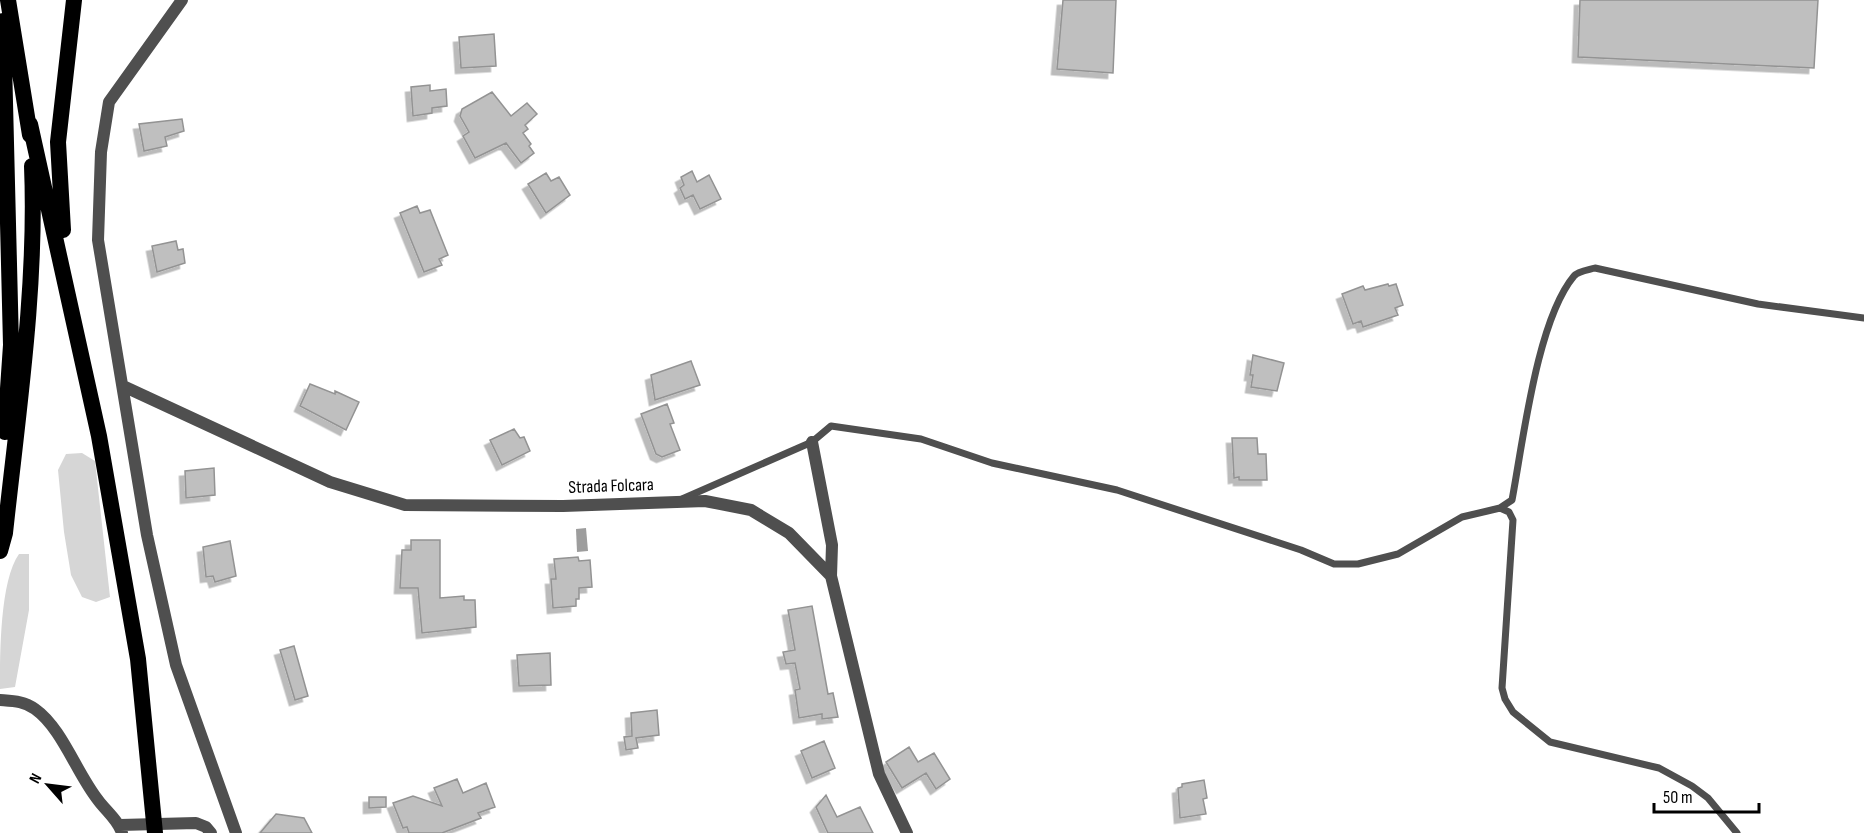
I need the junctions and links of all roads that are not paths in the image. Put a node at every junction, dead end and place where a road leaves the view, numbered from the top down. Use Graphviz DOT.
graph roads {
  1 [pos="2,0"];
  2 [pos="8,0"];
  3 [pos="74,0"];
  4 [pos="182,0"];
  5 [pos="30,124"];
  6 [pos="0,201"];
  7 [pos="70,302"];
  8 [pos="10,308"];
  9 [pos="1864,318"];
  10 [pos="123,386"];
  11 [pos="813,442"];
  12 [pos="0,484"];
  13 [pos="675,502"];
  14 [pos="1500,508"];
  15 [pos="0,550"];
  16 [pos="831,576"];
  17 [pos="0,700"];
  18 [pos="121,829"];
  19 [pos="154,833"];
  20 [pos="211,833"];
  21 [pos="236,833"];
  22 [pos="907,833"];
  23 [pos="1737,833"];
  1 -- 8 [label="highway"];
  2 -- 5 [label="highway"];
  3 -- 7 [label="highway"];
  4 -- 10 [label="street"];
  5 -- 7 [label="highway"];
  5 -- 15 [label="highway"];
  6 -- 8 [label="highway"];
  7 -- 19 [label="highway"];
  8 -- 12 [label="highway"];
  9 -- 14 [label="lane"];
  10 -- 13 [label="street, Strada Folcara"];
  10 -- 21 [label="street"];
  11 -- 13 [label="lane"];
  11 -- 14 [label="lane"];
  11 -- 16 [label="street"];
  13 -- 16 [label="street, Strada Folcara"];
  14 -- 23 [label="lane"];
  16 -- 22 [label="street"];
  17 -- 18 [label="street"];
  18 -- 20 [label="street"];
}
